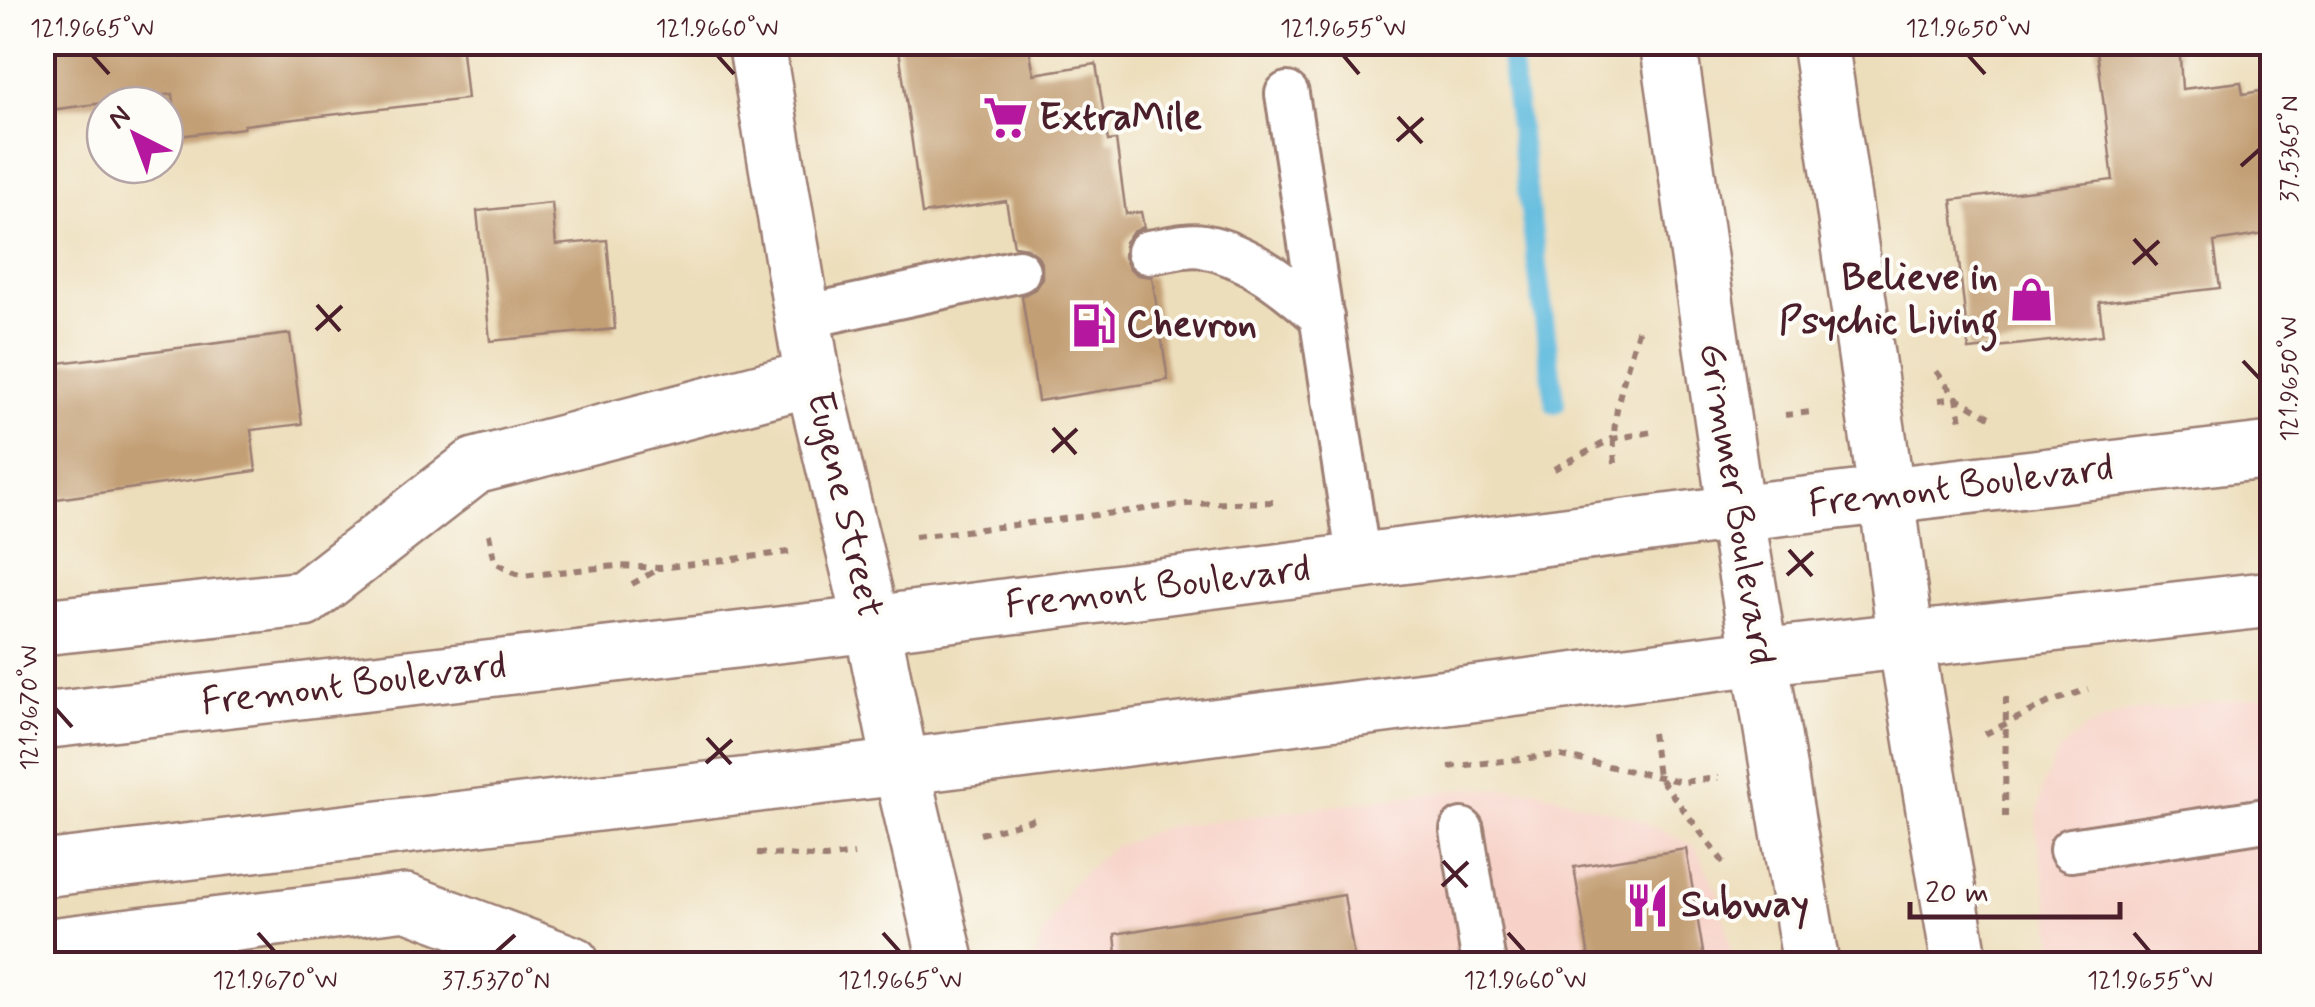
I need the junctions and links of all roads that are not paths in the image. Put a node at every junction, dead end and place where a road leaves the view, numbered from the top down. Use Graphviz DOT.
graph roads {
  1 [pos="756,42"];
  2 [pos="1668,42"];
  3 [pos="1820,42"];
  4 [pos="1288,94"];
  5 [pos="1148,252"];
  6 [pos="1018,270"];
  7 [pos="1322,317"];
  8 [pos="804,318"];
  9 [pos="813,378"];
  10 [pos="2272,450"];
  11 [pos="1886,496"];
  12 [pos="1736,513"];
  13 [pos="1359,562"];
  14 [pos="2272,599"];
  15 [pos="872,624"];
  16 [pos="42,627"];
  17 [pos="1906,642"];
  18 [pos="1759,657"];
  19 [pos="42,722"];
  20 [pos="901,767"];
  21 [pos="2272,818"];
  22 [pos="1462,830"];
  23 [pos="2071,850"];
  24 [pos="42,868"];
  25 [pos="42,946"];
  26 [pos="572,964"];
  27 [pos="942,964"];
  28 [pos="1484,964"];
  29 [pos="1811,964"];
  30 [pos="1960,964"];
  1 -- 8 [label="main road, Eugene Street"];
  2 -- 12 [label="main road, Grimmer Boulevard"];
  3 -- 11 [label="main road"];
  4 -- 7 [label="lane"];
  5 -- 7 [label="lane"];
  6 -- 8 [label="lane"];
  7 -- 13 [label="lane"];
  8 -- 9 [label="main road, Eugene Street"];
  9 -- 15 [label="main road, Eugene Street"];
  9 -- 16 [label="main road"];
  10 -- 11 [label="main road, Fremont Boulevard"];
  11 -- 12 [label="main road, Fremont Boulevard"];
  11 -- 17 [label="main road"];
  12 -- 13 [label="main road, Fremont Boulevard"];
  12 -- 18 [label="main road, Grimmer Boulevard"];
  13 -- 15 [label="main road, Fremont Boulevard"];
  14 -- 17 [label="main road"];
  15 -- 19 [label="main road, Fremont Boulevard"];
  15 -- 20 [label="main road, Eugene Street"];
  17 -- 18 [label="main road"];
  17 -- 30 [label="main road"];
  18 -- 20 [label="main road"];
  18 -- 29 [label="main road, Grimmer Boulevard"];
  20 -- 24 [label="main road"];
  20 -- 27 [label="main road, Eugene Street"];
  21 -- 23 [label="lane"];
  22 -- 28 [label="lane"];
  25 -- 26 [label="main road"];
}
